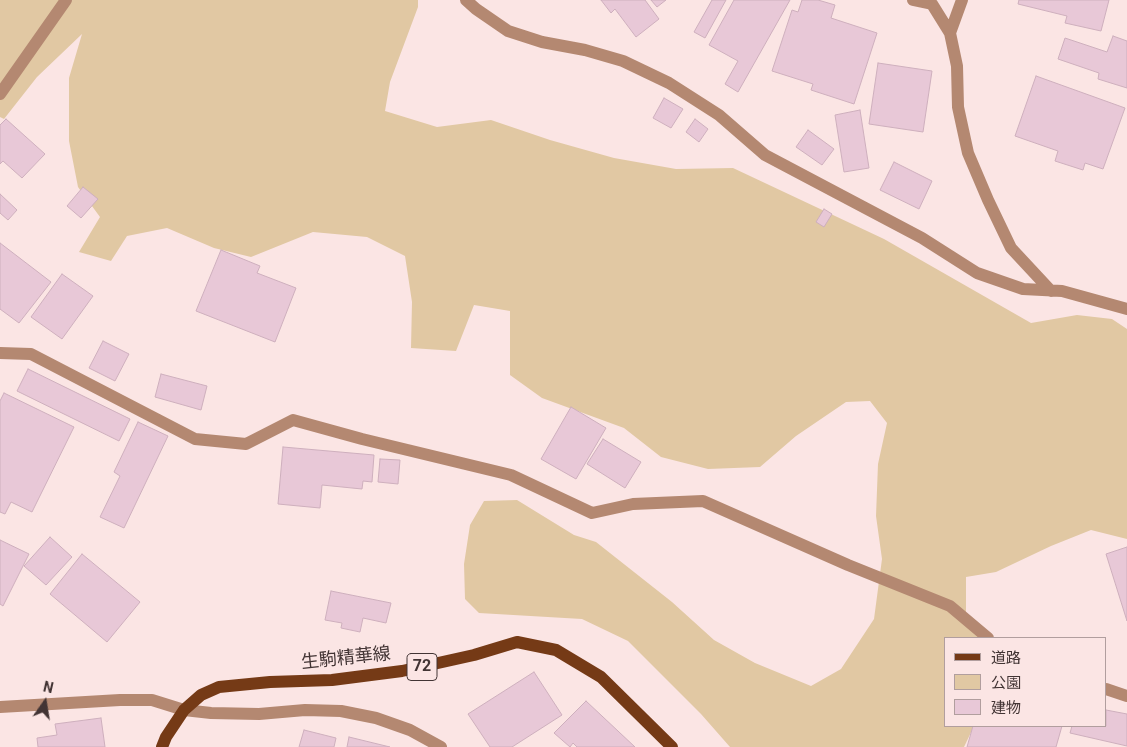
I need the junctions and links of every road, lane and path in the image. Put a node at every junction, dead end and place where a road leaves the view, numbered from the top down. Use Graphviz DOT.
graph roads {
  1 [pos="66,0"];
  2 [pos="466,0"];
  3 [pos="913,0"];
  4 [pos="962,0"];
  5 [pos="950,33"];
  6 [pos="0,94"];
  7 [pos="1051,291"];
  8 [pos="1127,309"];
  9 [pos="0,353"];
  10 [pos="987,637"];
  11 [pos="1107,689"];
  12 [pos="1127,696"];
  13 [pos="0,707"];
  14 [pos="184,710"];
  15 [pos="162,747"];
  16 [pos="441,747"];
  17 [pos="672,747"];
  1 -- 6 [label="street"];
  2 -- 7 [label="street"];
  3 -- 5 [label="street"];
  4 -- 5 [label="street"];
  5 -- 7 [label="street"];
  7 -- 8 [label="street"];
  9 -- 10 [label="street"];
  11 -- 12 [label="street"];
  13 -- 14 [label="street"];
  14 -- 15 [label="main road, 生駒精華線 / 72"];
  14 -- 16 [label="street"];
  14 -- 17 [label="main road, 生駒精華線 / 72"];
}
